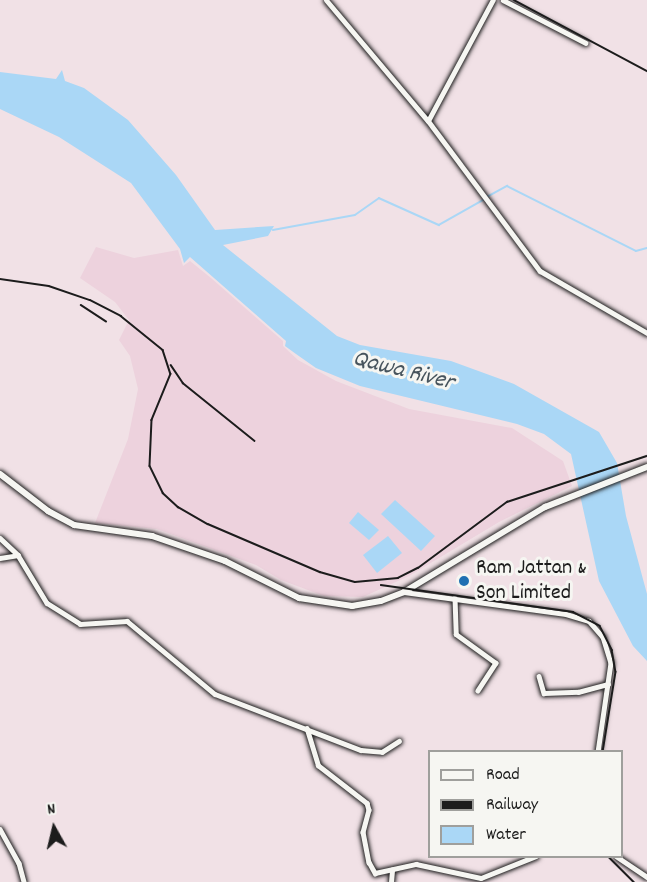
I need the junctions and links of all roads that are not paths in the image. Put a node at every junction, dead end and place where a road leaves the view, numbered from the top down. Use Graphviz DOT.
graph roads {
  1 [pos="326,0"];
  2 [pos="493,0"];
  3 [pos="503,0"];
  4 [pos="586,43"];
  5 [pos="428,120"];
  6 [pos="647,333"];
  7 [pos="647,467"];
  8 [pos="0,474"];
  9 [pos="0,538"];
  10 [pos="18,555"];
  11 [pos="0,558"];
  12 [pos="404,591"];
  13 [pos="455,598"];
  14 [pos="539,676"];
  15 [pos="608,684"];
  16 [pos="478,691"];
  17 [pos="307,728"];
  18 [pos="399,741"];
  19 [pos="598,750"];
  20 [pos="0,829"];
  21 [pos="531,858"];
  22 [pos="619,858"];
  23 [pos="392,870"];
  24 [pos="647,877"];
  25 [pos="24,882"];
  26 [pos="391,882"];
  1 -- 5 [label="street"];
  2 -- 5 [label="street"];
  3 -- 4 [label="street"];
  5 -- 6 [label="street"];
  7 -- 12 [label="main road"];
  8 -- 12 [label="main road"];
  9 -- 10 [label="street"];
  10 -- 11 [label="street"];
  10 -- 17 [label="street"];
  12 -- 13 [label="street"];
  13 -- 15 [label="street"];
  13 -- 16 [label="street"];
  14 -- 15 [label="street"];
  15 -- 19 [label="street"];
  17 -- 18 [label="street"];
  17 -- 23 [label="street"];
  20 -- 25 [label="street"];
  21 -- 23 [label="street"];
  22 -- 24 [label="street"];
  23 -- 26 [label="street"];
}
